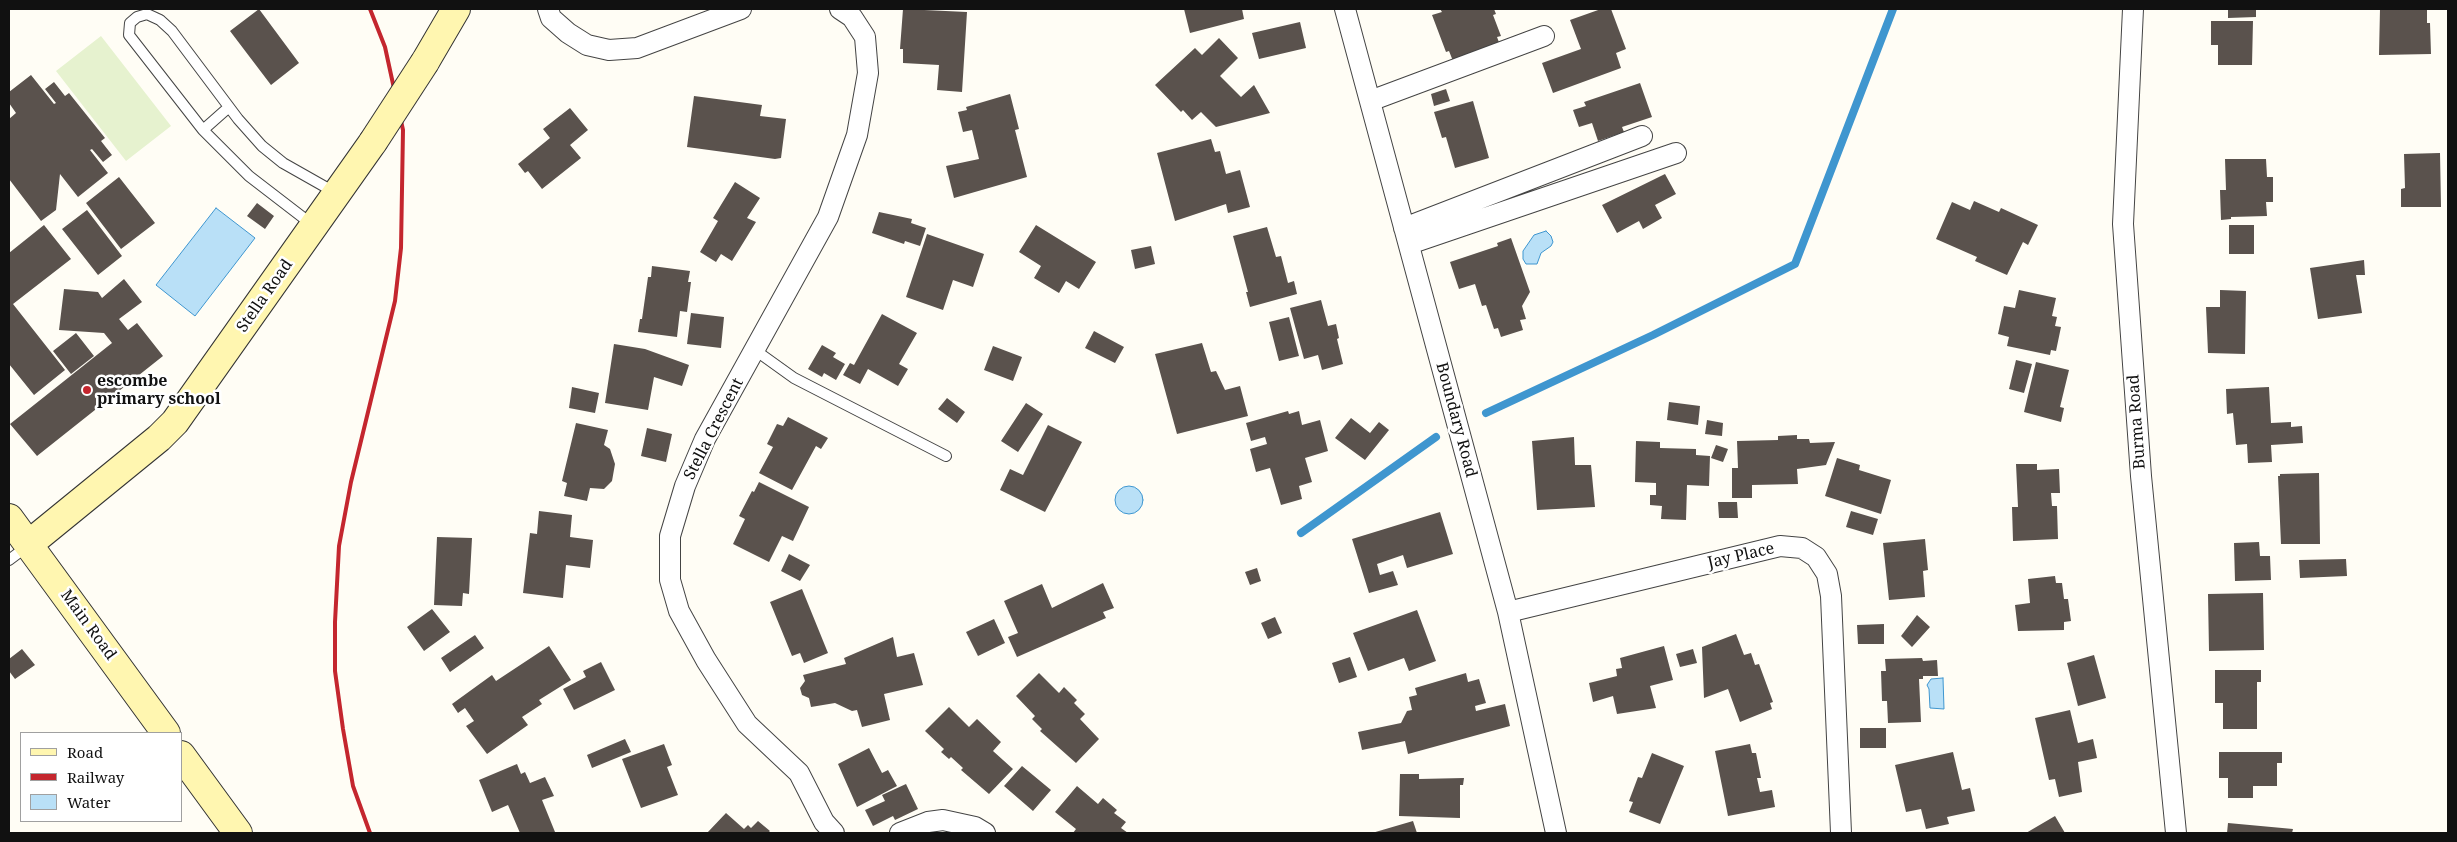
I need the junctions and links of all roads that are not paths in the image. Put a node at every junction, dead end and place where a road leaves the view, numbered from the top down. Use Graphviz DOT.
graph roads {
  1 [pos="456,9"];
  2 [pos="548,9"];
  3 [pos="741,9"];
  4 [pos="840,9"];
  5 [pos="1345,9"];
  6 [pos="2133,9"];
  7 [pos="1544,36"];
  8 [pos="1370,101"];
  9 [pos="229,107"];
  10 [pos="203,130"];
  11 [pos="1642,136"];
  12 [pos="1676,153"];
  13 [pos="337,193"];
  14 [pos="314,226"];
  15 [pos="1406,236"];
  16 [pos="755,350"];
  17 [pos="946,456"];
  18 [pos="9,518"];
  19 [pos="19,552"];
  20 [pos="1508,612"];
  21 [pos="165,732"];
  22 [pos="182,756"];
  23 [pos="238,833"];
  24 [pos="834,833"];
  25 [pos="900,833"];
  26 [pos="985,833"];
  27 [pos="1556,833"];
  28 [pos="1841,833"];
  29 [pos="2176,833"];
  1 -- 13 [label="main road, Stella Road, bridge"];
  2 -- 3 [label="street"];
  4 -- 16 [label="street, Stella Crescent"];
  5 -- 8 [label="street, Boundary Road"];
  6 -- 29 [label="street, Burma Road"];
  7 -- 8 [label="street"];
  8 -- 15 [label="street, Boundary Road"];
  9 -- 10 [label="lane"];
  9 -- 10 [label="lane"];
  9 -- 13 [label="lane"];
  10 -- 14 [label="lane"];
  11 -- 15 [label="street"];
  12 -- 15 [label="street"];
  13 -- 14 [label="main road, Stella Road"];
  14 -- 19 [label="main road, Stella Road"];
  15 -- 20 [label="street, Boundary Road"];
  16 -- 17 [label="lane"];
  16 -- 24 [label="street, Stella Crescent"];
  18 -- 19 [label="main road, Main Road"];
  19 -- 21 [label="main road, Main Road"];
  20 -- 27 [label="street, Boundary Road"];
  20 -- 28 [label="street, Jay Place"];
  22 -- 23 [label="main road"];
  25 -- 26 [label="street"];
}
